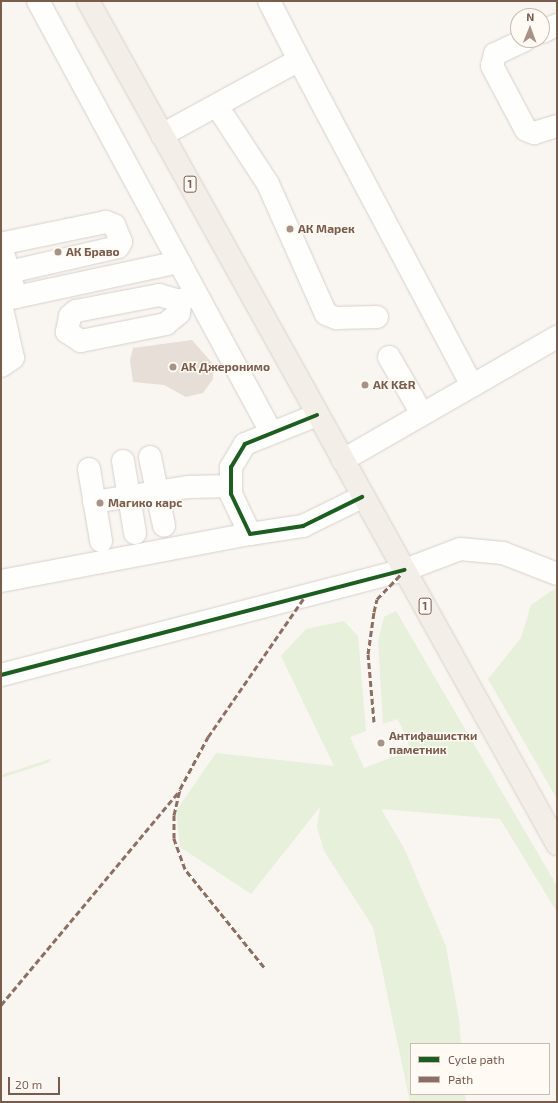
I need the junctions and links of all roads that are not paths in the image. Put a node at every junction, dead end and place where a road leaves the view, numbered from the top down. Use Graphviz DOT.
graph roads {
  1 [pos="38,1"];
  2 [pos="88,1"];
  3 [pos="269,1"];
  4 [pos="510,47"];
  5 [pos="299,60"];
  6 [pos="217,106"];
  7 [pos="557,126"];
  8 [pos="162,135"];
  9 [pos="179,262"];
  10 [pos="9,272"];
  11 [pos="6,300"];
  12 [pos="377,317"];
  13 [pos="557,337"];
  14 [pos="389,357"];
  15 [pos="1,366"];
  16 [pos="472,386"];
  17 [pos="317,414"];
  18 [pos="422,414"];
  19 [pos="271,432"];
  20 [pos="150,457"];
  21 [pos="343,460"];
  22 [pos="123,462"];
  23 [pos="89,469"];
  24 [pos="231,486"];
  25 [pos="157,492"];
  26 [pos="129,496"];
  27 [pos="362,497"];
  28 [pos="94,502"];
  29 [pos="164,526"];
  30 [pos="135,533"];
  31 [pos="250,534"];
  32 [pos="101,541"];
  33 [pos="405,570"];
  34 [pos="557,574"];
  35 [pos="1,581"];
  36 [pos="1,675"];
  37 [pos="557,844"];
  1 -- 9 [label="street"];
  2 -- 8 [label="main road, 1"];
  3 -- 5 [label="street"];
  4 -- 7 [label="street"];
  5 -- 6 [label="street"];
  5 -- 16 [label="street"];
  6 -- 8 [label="street"];
  6 -- 12 [label="street"];
  8 -- 17 [label="main road, 1"];
  9 -- 11 [label="street"];
  9 -- 19 [label="street"];
  10 -- 10 [label="street"];
  10 -- 11 [label="street"];
  11 -- 15 [label="street"];
  13 -- 16 [label="street"];
  14 -- 18 [label="street"];
  16 -- 18 [label="street"];
  17 -- 19 [label="street"];
  17 -- 21 [label="main road, 1"];
  18 -- 21 [label="street"];
  19 -- 24 [label="street"];
  20 -- 25 [label="street"];
  21 -- 27 [label="main road, 1"];
  22 -- 26 [label="street"];
  23 -- 28 [label="street"];
  24 -- 25 [label="street"];
  24 -- 31 [label="street"];
  25 -- 26 [label="street"];
  25 -- 29 [label="street"];
  26 -- 28 [label="street"];
  26 -- 30 [label="street"];
  27 -- 31 [label="street"];
  27 -- 33 [label="main road, 1"];
  28 -- 32 [label="street"];
  31 -- 35 [label="street"];
  33 -- 34 [label="street"];
  33 -- 36 [label="street"];
  33 -- 37 [label="main road, 1"];
}
